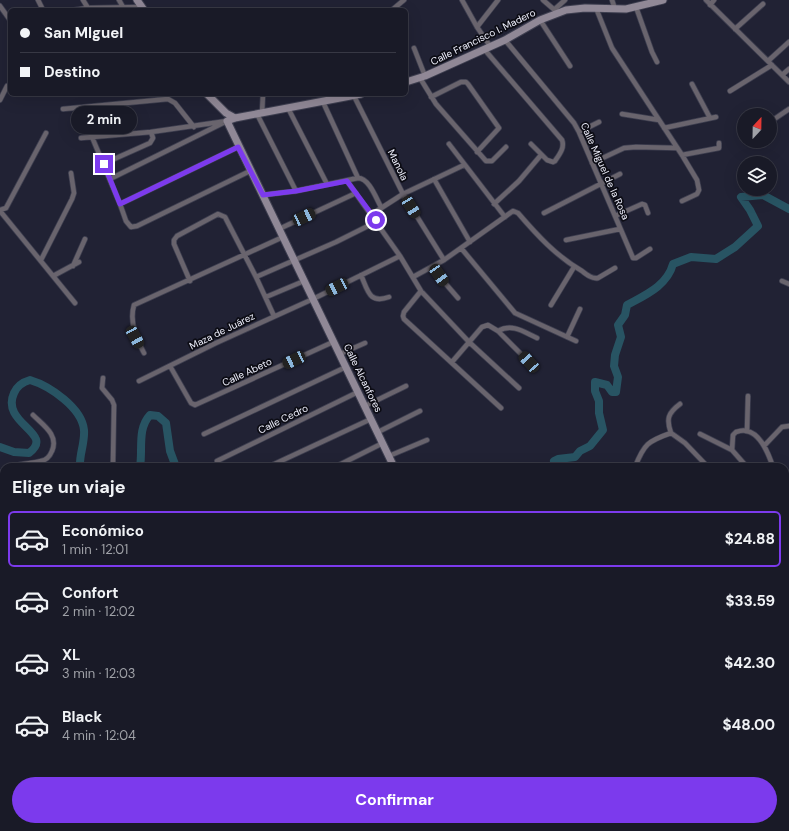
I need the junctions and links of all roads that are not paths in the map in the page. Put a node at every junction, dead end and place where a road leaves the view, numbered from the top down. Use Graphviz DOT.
graph roads {
  1 [pos="118,0"];
  2 [pos="404,0"];
  3 [pos="462,0"];
  4 [pos="498,0"];
  5 [pos="543,0"];
  6 [pos="564,0"];
  7 [pos="612,0"];
  8 [pos="664,0"];
  9 [pos="706,0"];
  10 [pos="714,0"];
  11 [pos="762,4"];
  12 [pos="710,5"];
  13 [pos="0,6"];
  14 [pos="141,6"];
  15 [pos="636,7"];
  16 [pos="124,8"];
  17 [pos="394,8"];
  18 [pos="596,8"];
  19 [pos="615,9"];
  20 [pos="557,11"];
  21 [pos="8,17"];
  22 [pos="540,20"];
  23 [pos="477,27"];
  24 [pos="735,29"];
  25 [pos="505,40"];
  26 [pos="789,42"];
  27 [pos="414,48"];
  28 [pos="487,48"];
  29 [pos="768,61"];
  30 [pos="657,62"];
  31 [pos="570,66"];
  32 [pos="772,66"];
  33 [pos="789,69"];
  34 [pos="782,75"];
  35 [pos="423,77"];
  36 [pos="408,81"];
  37 [pos="789,82"];
  38 [pos="692,84"];
  39 [pos="7,86"];
  40 [pos="730,91"];
  41 [pos="209,96"];
  42 [pos="263,96"];
  43 [pos="353,96"];
  44 [pos="358,96"];
  45 [pos="431,97"];
  46 [pos="0,100"];
  47 [pos="323,102"];
  48 [pos="288,108"];
  49 [pos="63,109"];
  50 [pos="789,109"];
  51 [pos="259,113"];
  52 [pos="622,114"];
  53 [pos="777,117"];
  54 [pos="235,118"];
  55 [pos="659,120"];
  56 [pos="227,121"];
  57 [pos="599,122"];
  58 [pos="194,127"];
  59 [pos="664,128"];
  60 [pos="151,132"];
  61 [pos="579,132"];
  62 [pos="46,134"];
  63 [pos="92,137"];
  64 [pos="81,138"];
  65 [pos="719,143"];
  66 [pos="449,144"];
  67 [pos="532,144"];
  68 [pos="238,147"];
  69 [pos="506,147"];
  70 [pos="677,148"];
  71 [pos="477,152"];
  72 [pos="541,155"];
  73 [pos="682,155"];
  74 [pos="592,163"];
  75 [pos="104,164"];
  76 [pos="464,164"];
  77 [pos="250,171"];
  78 [pos="71,173"];
  79 [pos="620,174"];
  80 [pos="358,178"];
  81 [pos="434,179"];
  82 [pos="110,180"];
  83 [pos="347,181"];
  84 [pos="327,184"];
  85 [pos="601,184"];
  86 [pos="296,191"];
  87 [pos="356,193"];
  88 [pos="403,194"];
  89 [pos="263,195"];
  90 [pos="682,201"];
  91 [pos="120,204"];
  92 [pos="494,204"];
  93 [pos="381,207"];
  94 [pos="0,210"];
  95 [pos="544,213"];
  96 [pos="648,213"];
  97 [pos="372,214"];
  98 [pos="615,216"];
  99 [pos="505,217"];
  100 [pos="376,220"];
  101 [pos="279,229"];
  102 [pos="620,229"];
  103 [pos="283,237"];
  104 [pos="85,239"];
  105 [pos="566,240"];
  106 [pos="470,242"];
  107 [pos="461,248"];
  108 [pos="650,249"];
  109 [pos="244,254"];
  110 [pos="400,256"];
  111 [pos="41,260"];
  112 [pos="294,260"];
  113 [pos="444,260"];
  114 [pos="79,262"];
  115 [pos="73,266"];
  116 [pos="433,266"];
  117 [pos="574,266"];
  118 [pos="615,268"];
  119 [pos="361,275"];
  120 [pos="53,276"];
  121 [pos="256,277"];
  122 [pos="413,277"];
  123 [pos="190,281"];
  124 [pos="304,281"];
  125 [pos="782,281"];
  126 [pos="789,284"];
  127 [pos="421,291"];
  128 [pos="266,297"];
  129 [pos="389,297"];
  130 [pos="458,298"];
  131 [pos="313,299"];
  132 [pos="75,303"];
  133 [pos="551,305"];
  134 [pos="580,309"];
  135 [pos="274,316"];
  136 [pos="498,330"];
  137 [pos="567,337"];
  138 [pos="537,338"];
  139 [pos="576,341"];
  140 [pos="333,342"];
  141 [pos="469,342"];
  142 [pos="365,343"];
  143 [pos="144,354"];
  144 [pos="340,354"];
  145 [pos="452,362"];
  146 [pos="529,362"];
  147 [pos="170,366"];
  148 [pos="346,367"];
  149 [pos="103,378"];
  150 [pos="139,381"];
  151 [pos="406,386"];
  152 [pos="519,388"];
  153 [pos="358,392"];
  154 [pos="748,396"];
  155 [pos="680,404"];
  156 [pos="365,406"];
  157 [pos="501,408"];
  158 [pos="420,411"];
  159 [pos="33,415"];
  160 [pos="371,419"];
  161 [pos="789,426"];
  162 [pos="747,431"];
  163 [pos="378,432"];
  164 [pos="671,433"];
  165 [pos="204,434"];
  166 [pos="700,434"];
  167 [pos="427,440"];
  168 [pos="383,443"];
  169 [pos="764,446"];
  170 [pos="732,450"];
  171 [pos="389,456"];
  172 [pos="217,461"];
  173 [pos="29,463"];
  174 [pos="113,463"];
  175 [pos="277,463"];
  176 [pos="343,463"];
  177 [pos="392,463"];
  178 [pos="637,463"];
  179 [pos="704,463"];
  180 [pos="743,463"];
  181 [pos="771,463"];
  1 -- 16 [label="street"];
  2 -- 17 [label="street"];
  3 -- 23 [label="street"];
  4 -- 23 [label="street"];
  5 -- 20 [label="street"];
  6 -- 20 [label="street"];
  7 -- 19 [label="street"];
  8 -- 15 [label="street, Calle Francisco I. Madero"];
  9 -- 12 [label="street"];
  10 -- 12 [label="street"];
  11 -- 24 [label="street"];
  12 -- 24 [label="street"];
  13 -- 21 [label="street"];
  14 -- 16 [label="street"];
  15 -- 19 [label="street, Calle Francisco I. Madero"];
  15 -- 30 [label="street"];
  18 -- 19 [label="street, Calle Francisco I. Madero"];
  18 -- 20 [label="street, Calle Francisco I. Madero"];
  18 -- 55 [label="street"];
  20 -- 22 [label="street, Calle Francisco I. Madero"];
  22 -- 25 [label="street, Calle Francisco I. Madero"];
  22 -- 31 [label="street"];
  23 -- 28 [label="street"];
  24 -- 29 [label="street"];
  25 -- 28 [label="street, Calle Francisco I. Madero"];
  25 -- 61 [label="street, Calle Miguel de la Rosa"];
  26 -- 29 [label="street"];
  27 -- 35 [label="street"];
  28 -- 35 [label="street, Calle Francisco I. Madero"];
  28 -- 72 [label="street"];
  29 -- 32 [label="street"];
  32 -- 34 [label="street"];
  32 -- 40 [label="street"];
  33 -- 34 [label="street"];
  34 -- 37 [label="street"];
  35 -- 36 [label="street, Calle Francisco I. Madero"];
  35 -- 45 [label="street"];
  38 -- 59 [label="street"];
  39 -- 46 [label="street"];
  41 -- 54 [label="street"];
  42 -- 51 [label="street"];
  43 -- 47 [label="street"];
  44 -- 88 [label="street, Manola"];
  45 -- 71 [label="street"];
  45 -- 71 [label="street"];
  47 -- 48 [label="street"];
  47 -- 80 [label="street"];
  48 -- 51 [label="street"];
  48 -- 84 [label="street"];
  49 -- 58 [label="street"];
  50 -- 53 [label="street"];
  51 -- 54 [label="street"];
  51 -- 86 [label="street"];
  52 -- 55 [label="street"];
  54 -- 56 [label="street"];
  55 -- 59 [label="street"];
  56 -- 58 [label="street"];
  56 -- 68 [label="street, Calle Alcanfores"];
  56 -- 82 [label="street"];
  57 -- 61 [label="street"];
  58 -- 60 [label="street"];
  59 -- 70 [label="street"];
  60 -- 63 [label="street"];
  60 -- 75 [label="street"];
  61 -- 74 [label="street, Calle Miguel de la Rosa"];
  62 -- 94 [label="street"];
  63 -- 64 [label="street"];
  63 -- 75 [label="street"];
  65 -- 73 [label="street"];
  66 -- 76 [label="street"];
  67 -- 72 [label="street"];
  68 -- 77 [label="street, Calle Alcanfores"];
  68 -- 91 [label="street"];
  69 -- 71 [label="street"];
  70 -- 73 [label="street"];
  70 -- 74 [label="street"];
  72 -- 92 [label="street"];
  73 -- 90 [label="street"];
  74 -- 85 [label="street, Calle Miguel de la Rosa"];
  75 -- 82 [label="street"];
  76 -- 81 [label="street"];
  76 -- 92 [label="street"];
  77 -- 89 [label="street, Calle Alcanfores"];
  77 -- 91 [label="street"];
  78 -- 111 [label="street"];
  79 -- 85 [label="street"];
  80 -- 83 [label="street"];
  80 -- 93 [label="street"];
  81 -- 88 [label="street"];
  81 -- 106 [label="street"];
  82 -- 91 [label="street"];
  83 -- 84 [label="street"];
  83 -- 87 [label="street"];
  84 -- 86 [label="street"];
  85 -- 95 [label="street"];
  85 -- 98 [label="street, Calle Miguel de la Rosa"];
  86 -- 89 [label="street"];
  87 -- 97 [label="street"];
  87 -- 101 [label="street"];
  88 -- 93 [label="street"];
  88 -- 113 [label="street, Manola"];
  89 -- 101 [label="street, Calle Alcanfores"];
  92 -- 99 [label="street"];
  93 -- 97 [label="street"];
  94 -- 111 [label="street"];
  96 -- 98 [label="street"];
  97 -- 100 [label="street"];
  98 -- 102 [label="street, Calle Miguel de la Rosa"];
  99 -- 106 [label="street"];
  99 -- 117 [label="street"];
  100 -- 110 [label="street"];
  100 -- 112 [label="street"];
  101 -- 103 [label="street, Calle Alcanfores"];
  102 -- 105 [label="street"];
  102 -- 108 [label="street, Calle Miguel de la Rosa"];
  103 -- 109 [label="street"];
  103 -- 112 [label="street, Calle Alcanfores"];
  104 -- 115 [label="street"];
  106 -- 107 [label="street"];
  107 -- 113 [label="street"];
  107 -- 137 [label="street"];
  109 -- 121 [label="street"];
  109 -- 123 [label="street"];
  109 -- 123 [label="street"];
  110 -- 119 [label="street, Maza de Juárez"];
  110 -- 122 [label="street"];
  111 -- 120 [label="street"];
  112 -- 121 [label="street"];
  112 -- 124 [label="street, Calle Alcanfores"];
  113 -- 116 [label="street"];
  114 -- 115 [label="street"];
  115 -- 120 [label="street"];
  116 -- 122 [label="street"];
  116 -- 130 [label="street"];
  117 -- 118 [label="street"];
  117 -- 133 [label="street"];
  119 -- 129 [label="street"];
  119 -- 131 [label="street, Maza de Juárez"];
  120 -- 132 [label="street"];
  121 -- 128 [label="street"];
  122 -- 127 [label="street"];
  123 -- 143 [label="street"];
  124 -- 128 [label="street"];
  124 -- 131 [label="street, Calle Alcanfores"];
  125 -- 126 [label="street"];
  127 -- 141 [label="street"];
  127 -- 145 [label="street"];
  128 -- 135 [label="street"];
  131 -- 135 [label="street, Maza de Juárez"];
  131 -- 140 [label="street, Calle Alcanfores"];
  134 -- 137 [label="street"];
  135 -- 147 [label="street, Maza de Juárez"];
  136 -- 138 [label="street"];
  136 -- 141 [label="street"];
  136 -- 146 [label="street"];
  137 -- 139 [label="street"];
  140 -- 144 [label="street, Calle Alcanfores"];
  140 -- 147 [label="street, Calle Abeto"];
  141 -- 145 [label="street"];
  141 -- 152 [label="street"];
  142 -- 144 [label="street"];
  144 -- 148 [label="street, Calle Alcanfores"];
  145 -- 157 [label="street"];
  147 -- 150 [label="street, Maza de Juárez"];
  148 -- 153 [label="street, Calle Alcanfores"];
  148 -- 165 [label="street"];
  149 -- 174 [label="street"];
  151 -- 156 [label="street"];
  153 -- 156 [label="street, Calle Alcanfores"];
  153 -- 172 [label="street, Calle Cedro"];
  154 -- 162 [label="street"];
  155 -- 164 [label="street"];
  156 -- 160 [label="street, Calle Alcanfores"];
  158 -- 163 [label="street"];
  159 -- 173 [label="street"];
  160 -- 163 [label="street, Calle Alcanfores"];
  160 -- 175 [label="street"];
  161 -- 169 [label="street"];
  162 -- 169 [label="street"];
  162 -- 170 [label="street"];
  163 -- 168 [label="street, Calle Alcanfores"];
  164 -- 178 [label="street"];
  164 -- 179 [label="street"];
  166 -- 170 [label="street"];
  167 -- 171 [label="street"];
  168 -- 171 [label="street, Calle Alcanfores"];
  168 -- 176 [label="street"];
  169 -- 181 [label="street"];
  170 -- 180 [label="street"];
  171 -- 177 [label="street, Calle Alcanfores"];
}
